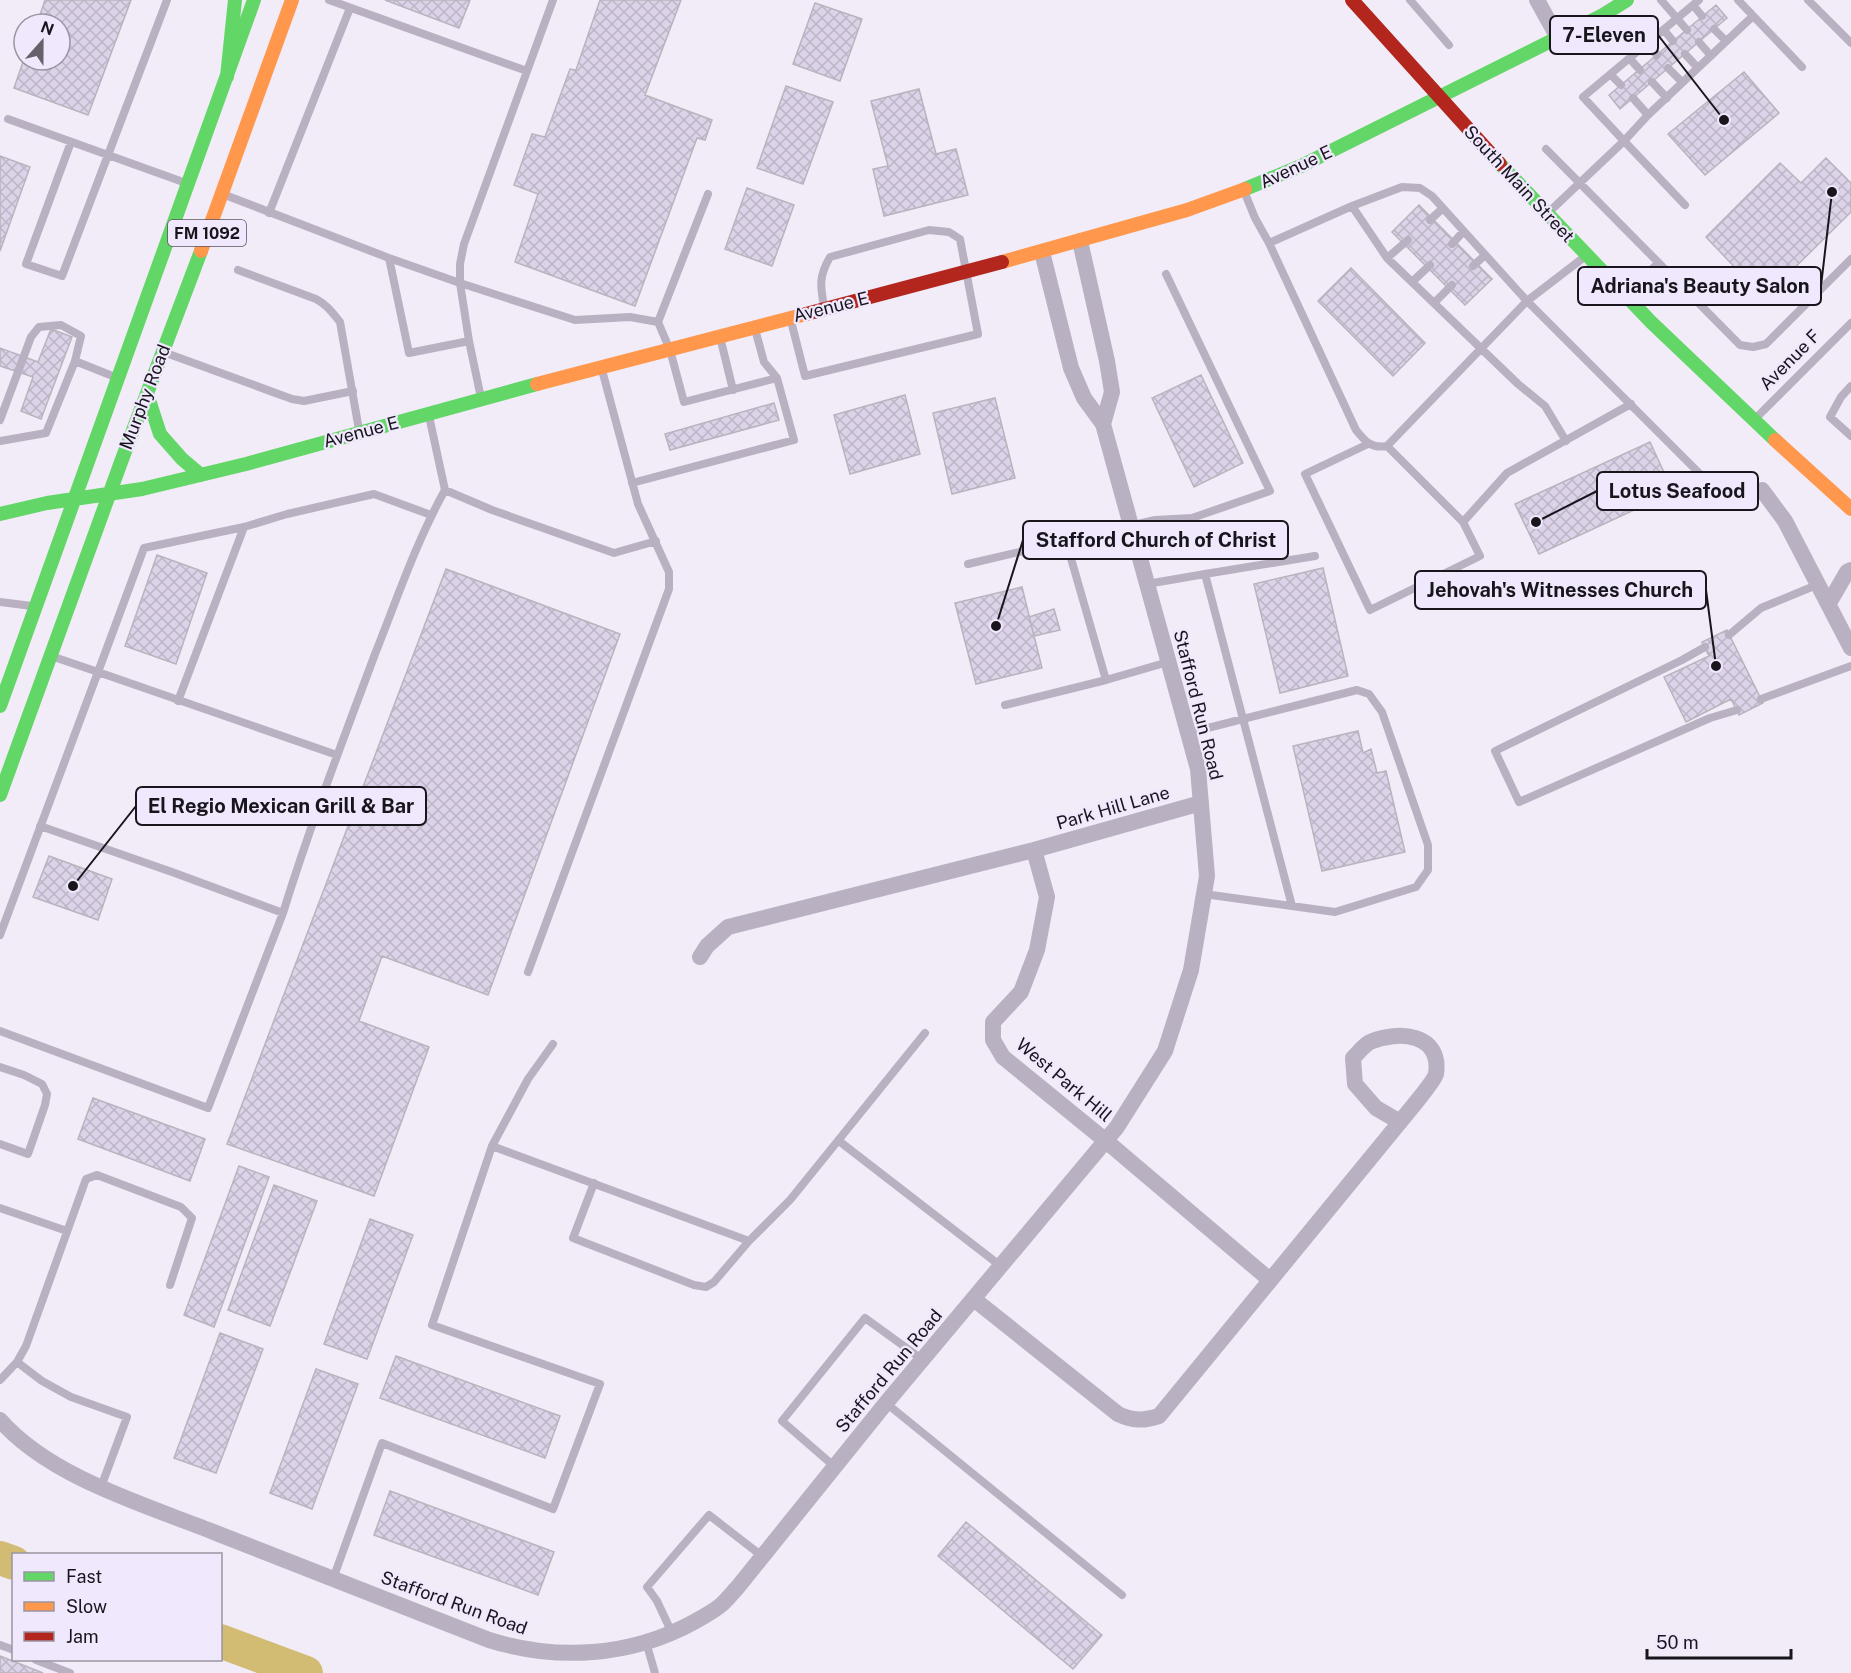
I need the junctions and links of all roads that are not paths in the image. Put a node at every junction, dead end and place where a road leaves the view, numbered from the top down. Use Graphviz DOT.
graph roads {
  1 [pos="167,0"];
  2 [pos="235,0"];
  3 [pos="292,0"];
  4 [pos="329,0"];
  5 [pos="553,0"];
  6 [pos="1410,0"];
  7 [pos="1537,0"];
  8 [pos="1627,0"];
  9 [pos="1660,0"];
  10 [pos="1738,0"];
  11 [pos="1808,0"];
  12 [pos="1355,1"];
  13 [pos="1696,3"];
  14 [pos="252,5"];
  15 [pos="350,8"];
  16 [pos="1702,16"];
  17 [pos="1754,16"];
  18 [pos="1677,19"];
  19 [pos="1714,29"];
  20 [pos="1664,30"];
  21 [pos="1687,30"];
  22 [pos="1558,38"];
  23 [pos="253,39"];
  24 [pos="1673,41"];
  25 [pos="1726,41"];
  26 [pos="1699,42"];
  27 [pos="1851,43"];
  28 [pos="1647,44"];
  29 [pos="1449,45"];
  30 [pos="1685,54"];
  31 [pos="1657,55"];
  32 [pos="1711,56"];
  33 [pos="1630,59"];
  34 [pos="1802,67"];
  35 [pos="1668,68"];
  36 [pos="1698,68"];
  37 [pos="1640,70"];
  38 [pos="527,71"];
  39 [pos="1611,75"];
  40 [pos="227,77"];
  41 [pos="1652,82"];
  42 [pos="1682,82"];
  43 [pos="1621,85"];
  44 [pos="1439,97"];
  45 [pos="1633,98"];
  46 [pos="1666,98"];
  47 [pos="1648,115"];
  48 [pos="8,119"];
  49 [pos="1624,141"];
  50 [pos="71,142"];
  51 [pos="1546,149"];
  52 [pos="108,155"];
  53 [pos="215,175"];
  54 [pos="1580,183"];
  55 [pos="189,184"];
  56 [pos="1244,190"];
  57 [pos="222,194"];
  58 [pos="708,194"];
  59 [pos="1685,205"];
  60 [pos="1352,206"];
  61 [pos="1443,208"];
  62 [pos="269,213"];
  63 [pos="1547,214"];
  64 [pos="1430,220"];
  65 [pos="1463,232"];
  66 [pos="1408,240"];
  67 [pos="1080,242"];
  68 [pos="1269,243"];
  69 [pos="1452,244"];
  70 [pos="1041,252"];
  71 [pos="1484,256"];
  72 [pos="1586,256"];
  73 [pos="389,258"];
  74 [pos="1387,258"];
  75 [pos="1851,258"];
  76 [pos="1658,263"];
  77 [pos="1430,265"];
  78 [pos="1473,266"];
  79 [pos="238,270"];
  80 [pos="966,272"];
  81 [pos="1166,274"];
  82 [pos="1412,282"];
  83 [pos="460,283"];
  84 [pos="1452,285"];
  85 [pos="1624,296"];
  86 [pos="1527,301"];
  87 [pos="1434,303"];
  88 [pos="825,309"];
  89 [pos="790,318"];
  90 [pos="658,322"];
  91 [pos="1851,323"];
  92 [pos="754,327"];
  93 [pos="720,337"];
  94 [pos="469,341"];
  95 [pos="1480,347"];
  96 [pos="670,350"];
  97 [pos="162,352"];
  98 [pos="75,361"];
  99 [pos="602,369"];
  100 [pos="118,378"];
  101 [pos="777,378"];
  102 [pos="1851,387"];
  103 [pos="733,390"];
  104 [pos="353,391"];
  105 [pos="147,394"];
  106 [pos="481,399"];
  107 [pos="1631,404"];
  108 [pos="428,414"];
  109 [pos="0,420"];
  110 [pos="1753,420"];
  111 [pos="1103,424"];
  112 [pos="360,432"];
  113 [pos="1851,436"];
  114 [pos="0,441"];
  115 [pos="1566,441"];
  116 [pos="1368,444"];
  117 [pos="1387,446"];
  118 [pos="201,475"];
  119 [pos="1704,478"];
  120 [pos="632,483"];
  121 [pos="445,490"];
  122 [pos="1762,490"];
  123 [pos="110,494"];
  124 [pos="74,499"];
  125 [pos="1851,510"];
  126 [pos="0,514"];
  127 [pos="431,514"];
  128 [pos="1463,522"];
  129 [pos="1131,526"];
  130 [pos="244,527"];
  131 [pos="656,541"];
  132 [pos="1066,541"];
  133 [pos="1315,556"];
  134 [pos="968,564"];
  135 [pos="1851,570"];
  136 [pos="1204,574"];
  137 [pos="1147,584"];
  138 [pos="1819,584"];
  139 [pos="0,602"];
  140 [pos="1829,603"];
  141 [pos="36,606"];
  142 [pos="1729,635"];
  143 [pos="1705,647"];
  144 [pos="1851,648"];
  145 [pos="50,656"];
  146 [pos="1168,662"];
  147 [pos="1851,666"];
  148 [pos="98,672"];
  149 [pos="1106,680"];
  150 [pos="1761,699"];
  151 [pos="178,701"];
  152 [pos="1005,705"];
  153 [pos="0,706"];
  154 [pos="1737,710"];
  155 [pos="1244,719"];
  156 [pos="1188,733"];
  157 [pos="337,755"];
  158 [pos="0,795"];
  159 [pos="1201,803"];
  160 [pos="40,826"];
  161 [pos="1035,849"];
  162 [pos="1204,894"];
  163 [pos="1292,906"];
  164 [pos="284,913"];
  165 [pos="0,935"];
  166 [pos="700,957"];
  167 [pos="528,972"];
  168 [pos="0,1031"];
  169 [pos="925,1033"];
  170 [pos="553,1044"];
  171 [pos="0,1067"];
  172 [pos="1400,1122"];
  173 [pos="839,1141"];
  174 [pos="1106,1141"];
  175 [pos="0,1144"];
  176 [pos="492,1146"];
  177 [pos="594,1183"];
  178 [pos="0,1208"];
  179 [pos="67,1231"];
  180 [pos="749,1241"];
  181 [pos="1002,1268"];
  182 [pos="1270,1280"];
  183 [pos="170,1285"];
  184 [pos="975,1299"];
  185 [pos="923,1360"];
  186 [pos="17,1362"];
  187 [pos="0,1380"];
  188 [pos="886,1403"];
  189 [pos="0,1420"];
  190 [pos="835,1467"];
  191 [pos="101,1487"];
  192 [pos="762,1556"];
  193 [pos="333,1580"];
  194 [pos="1122,1594"];
  195 [pos="672,1633"];
  196 [pos="646,1642"];
  197 [pos="40,1661"];
  198 [pos="58,1671"];
  199 [pos="69,1673"];
  200 [pos="655,1673"];
  1 -- 52 [label="lane"];
  2 -- 40 [label="main road"];
  3 -- 57 [label="main road, Murphy Road / FM 1092"];
  4 -- 15 [label="lane"];
  5 -- 38 [label="lane"];
  6 -- 29 [label="lane"];
  7 -- 22 [label="street"];
  8 -- 22 [label="main road, Avenue E"];
  9 -- 18 [label="lane"];
  10 -- 17 [label="lane"];
  11 -- 27 [label="lane"];
  12 -- 44 [label="main road, South Main Street"];
  13 -- 16 [label="lane"];
  13 -- 18 [label="lane"];
  14 -- 23 [label="main road"];
  14 -- 40 [label="main road, Murphy Road"];
  15 -- 38 [label="lane"];
  15 -- 62 [label="lane"];
  17 -- 25 [label="lane"];
  17 -- 34 [label="lane"];
  18 -- 20 [label="lane"];
  18 -- 21 [label="lane"];
  19 -- 25 [label="lane"];
  20 -- 24 [label="lane"];
  20 -- 28 [label="lane"];
  22 -- 44 [label="main road, Avenue E"];
  25 -- 32 [label="lane"];
  26 -- 32 [label="lane"];
  28 -- 31 [label="lane"];
  28 -- 33 [label="lane"];
  30 -- 36 [label="lane"];
  32 -- 36 [label="lane"];
  33 -- 37 [label="lane"];
  33 -- 39 [label="lane"];
  35 -- 42 [label="lane"];
  36 -- 42 [label="lane"];
  38 -- 83 [label="lane"];
  39 -- 43 [label="lane"];
  39 -- 49 [label="lane"];
  40 -- 55 [label="main road, Murphy Road / FM 1092"];
  41 -- 46 [label="lane"];
  42 -- 46 [label="lane"];
  44 -- 56 [label="main road, Avenue E"];
  44 -- 63 [label="main road, South Main Street"];
  45 -- 47 [label="lane"];
  46 -- 47 [label="lane"];
  47 -- 49 [label="lane"];
  48 -- 50 [label="lane"];
  49 -- 54 [label="lane"];
  49 -- 59 [label="lane"];
  50 -- 52 [label="lane"];
  50 -- 52 [label="lane"];
  51 -- 54 [label="lane"];
  52 -- 55 [label="lane"];
  53 -- 57 [label="main road"];
  54 -- 63 [label="lane"];
  54 -- 76 [label="lane"];
  55 -- 100 [label="main road, Murphy Road / FM 1092"];
  56 -- 67 [label="main road, Avenue E"];
  56 -- 68 [label="lane"];
  57 -- 62 [label="lane"];
  57 -- 97 [label="main road, Murphy Road / FM 1092"];
  58 -- 90 [label="lane"];
  60 -- 61 [label="lane"];
  60 -- 68 [label="lane"];
  60 -- 74 [label="lane"];
  61 -- 64 [label="lane"];
  61 -- 65 [label="lane"];
  62 -- 73 [label="lane"];
  63 -- 72 [label="main road, South Main Street"];
  65 -- 69 [label="lane"];
  65 -- 71 [label="lane"];
  66 -- 74 [label="lane"];
  67 -- 70 [label="main road, Avenue E"];
  67 -- 111 [label="street"];
  68 -- 116 [label="lane"];
  70 -- 80 [label="main road, Avenue E"];
  70 -- 111 [label="street, Stafford Run Road"];
  71 -- 78 [label="lane"];
  71 -- 86 [label="lane"];
  72 -- 85 [label="main road, South Main Street"];
  72 -- 86 [label="lane"];
  73 -- 83 [label="lane"];
  73 -- 94 [label="lane"];
  74 -- 82 [label="lane"];
  75 -- 76 [label="lane"];
  76 -- 85 [label="lane"];
  77 -- 82 [label="lane"];
  79 -- 104 [label="lane"];
  80 -- 88 [label="main road, Avenue E"];
  80 -- 88 [label="lane"];
  80 -- 89 [label="lane"];
  81 -- 129 [label="lane"];
  82 -- 87 [label="lane"];
  83 -- 90 [label="lane"];
  83 -- 94 [label="lane"];
  84 -- 87 [label="lane"];
  85 -- 110 [label="main road, South Main Street"];
  86 -- 95 [label="lane"];
  86 -- 107 [label="lane"];
  87 -- 95 [label="lane"];
  88 -- 89 [label="main road, Avenue E"];
  89 -- 92 [label="main road, Avenue E"];
  90 -- 96 [label="lane"];
  91 -- 110 [label="lane, Avenue F"];
  92 -- 93 [label="main road, Avenue E"];
  92 -- 101 [label="lane"];
  93 -- 96 [label="main road, Avenue E"];
  93 -- 103 [label="lane"];
  94 -- 106 [label="lane"];
  95 -- 115 [label="lane"];
  95 -- 117 [label="lane"];
  96 -- 99 [label="main road, Avenue E"];
  96 -- 103 [label="lane"];
  97 -- 104 [label="lane"];
  97 -- 105 [label="main road, Murphy Road / FM 1092"];
  98 -- 100 [label="lane"];
  98 -- 109 [label="lane"];
  98 -- 114 [label="lane"];
  99 -- 106 [label="main road, Avenue E"];
  99 -- 120 [label="lane"];
  100 -- 124 [label="main road, Murphy Road / FM 1092"];
  101 -- 103 [label="lane"];
  101 -- 120 [label="lane"];
  102 -- 113 [label="lane"];
  104 -- 112 [label="lane"];
  105 -- 118 [label="main road"];
  105 -- 123 [label="main road, Murphy Road / FM 1092"];
  106 -- 108 [label="main road, Avenue E"];
  107 -- 115 [label="lane"];
  107 -- 119 [label="lane"];
  108 -- 112 [label="main road, Avenue E"];
  108 -- 121 [label="lane"];
  110 -- 125 [label="main road, South Main Street"];
  111 -- 129 [label="street, Stafford Run Road"];
  112 -- 118 [label="main road, Avenue E"];
  115 -- 128 [label="lane"];
  116 -- 117 [label="lane"];
  116 -- 128 [label="lane"];
  117 -- 128 [label="lane"];
  118 -- 123 [label="main road, Avenue E"];
  120 -- 131 [label="lane"];
  121 -- 127 [label="lane"];
  121 -- 131 [label="lane"];
  122 -- 138 [label="street"];
  123 -- 124 [label="main road, Avenue E"];
  123 -- 145 [label="main road, Murphy Road / FM 1092"];
  124 -- 126 [label="main road, Avenue E"];
  124 -- 141 [label="main road, Murphy Road / FM 1092"];
  127 -- 130 [label="lane"];
  127 -- 157 [label="lane"];
  129 -- 132 [label="lane"];
  129 -- 137 [label="street, Stafford Run Road"];
  130 -- 148 [label="lane"];
  130 -- 151 [label="lane"];
  131 -- 167 [label="lane"];
  132 -- 134 [label="lane"];
  132 -- 149 [label="lane"];
  133 -- 136 [label="lane"];
  135 -- 140 [label="street"];
  136 -- 137 [label="lane"];
  136 -- 155 [label="lane"];
  137 -- 146 [label="street, Stafford Run Road"];
  138 -- 140 [label="street"];
  138 -- 142 [label="lane"];
  139 -- 141 [label="lane"];
  140 -- 144 [label="street"];
  141 -- 153 [label="main road, Murphy Road / FM 1092"];
  143 -- 154 [label="lane"];
  145 -- 148 [label="lane"];
  145 -- 158 [label="main road, Murphy Road / FM 1092"];
  146 -- 149 [label="lane"];
  146 -- 156 [label="street, Stafford Run Road"];
  147 -- 150 [label="lane"];
  148 -- 151 [label="lane"];
  148 -- 160 [label="lane"];
  149 -- 152 [label="lane"];
  151 -- 157 [label="lane"];
  155 -- 156 [label="lane"];
  155 -- 163 [label="lane"];
  155 -- 163 [label="lane"];
  156 -- 159 [label="street, Stafford Run Road"];
  157 -- 164 [label="lane"];
  159 -- 161 [label="street, Park Hill Lane"];
  159 -- 162 [label="street, Stafford Run Road"];
  160 -- 164 [label="lane"];
  160 -- 165 [label="lane"];
  161 -- 166 [label="street, Park Hill Lane"];
  161 -- 174 [label="street, West Park Hill"];
  162 -- 163 [label="lane"];
  162 -- 174 [label="street, Stafford Run Road"];
  164 -- 168 [label="lane"];
  169 -- 173 [label="lane"];
  170 -- 176 [label="lane"];
  171 -- 175 [label="lane"];
  172 -- 172 [label="street"];
  172 -- 182 [label="street"];
  173 -- 180 [label="lane"];
  173 -- 181 [label="lane"];
  174 -- 181 [label="street, Stafford Run Road"];
  174 -- 182 [label="street, West Park Hill"];
  176 -- 177 [label="lane"];
  176 -- 193 [label="lane"];
  177 -- 180 [label="lane"];
  177 -- 180 [label="lane"];
  178 -- 179 [label="lane"];
  179 -- 183 [label="lane"];
  179 -- 186 [label="lane"];
  181 -- 184 [label="street, Stafford Run Road"];
  182 -- 184 [label="street"];
  184 -- 185 [label="street, Stafford Run Road"];
  185 -- 188 [label="street, Stafford Run Road"];
  185 -- 190 [label="lane"];
  186 -- 187 [label="lane"];
  186 -- 191 [label="lane"];
  188 -- 190 [label="street, Stafford Run Road"];
  188 -- 194 [label="lane"];
  189 -- 191 [label="street, Stafford Run Road"];
  190 -- 192 [label="street, Stafford Run Road"];
  191 -- 193 [label="street, Stafford Run Road"];
  192 -- 195 [label="street, Stafford Run Road"];
  192 -- 195 [label="lane"];
  193 -- 196 [label="street, Stafford Run Road"];
  195 -- 196 [label="street, Stafford Run Road"];
  196 -- 200 [label="lane"];
  197 -- 198 [label="lane"];
  198 -- 199 [label="lane"];
}
